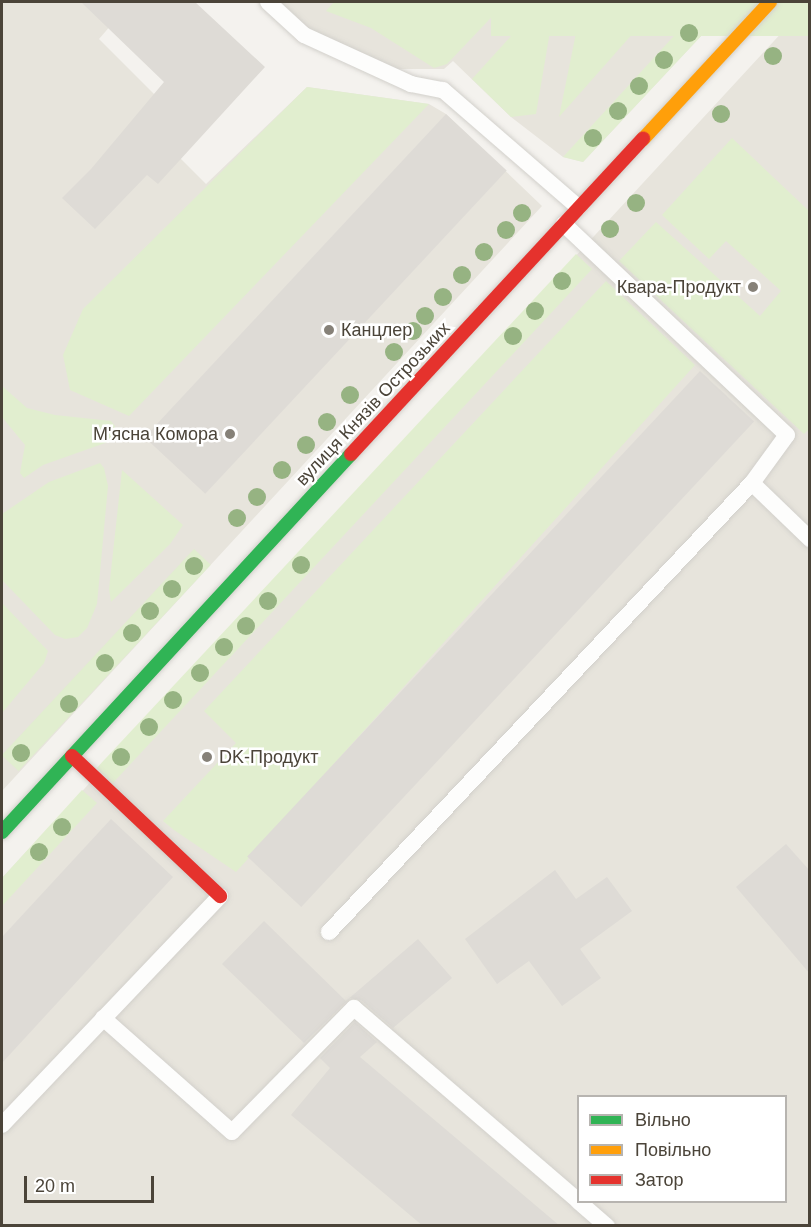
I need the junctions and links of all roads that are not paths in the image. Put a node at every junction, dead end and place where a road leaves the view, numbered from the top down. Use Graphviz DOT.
graph roads {
  1 [pos="268,2"];
  2 [pos="770,2"];
  3 [pos="578,207"];
  4 [pos="564,224"];
  5 [pos="752,483"];
  6 [pos="810,539"];
  7 [pos="72,756"];
  8 [pos="2,832"];
  9 [pos="220,896"];
  10 [pos="329,932"];
  11 [pos="103,1018"];
  12 [pos="2,1125"];
  13 [pos="577,1199"];
  14 [pos="581,1203"];
  15 [pos="607,1226"];
  1 -- 3 [label="lane"];
  2 -- 3 [label="street, вулиця Князів Острозьких"];
  3 -- 4 [label="street, вулиця Князів Острозьких"];
  4 -- 5 [label="lane"];
  4 -- 7 [label="street, вулиця Князів Острозьких"];
  5 -- 6 [label="lane"];
  5 -- 10 [label="lane"];
  7 -- 8 [label="street, вулиця Князів Острозьких"];
  7 -- 9 [label="street"];
  9 -- 11 [label="lane"];
  11 -- 12 [label="lane"];
  11 -- 13 [label="lane"];
  14 -- 15 [label="lane"];
}
